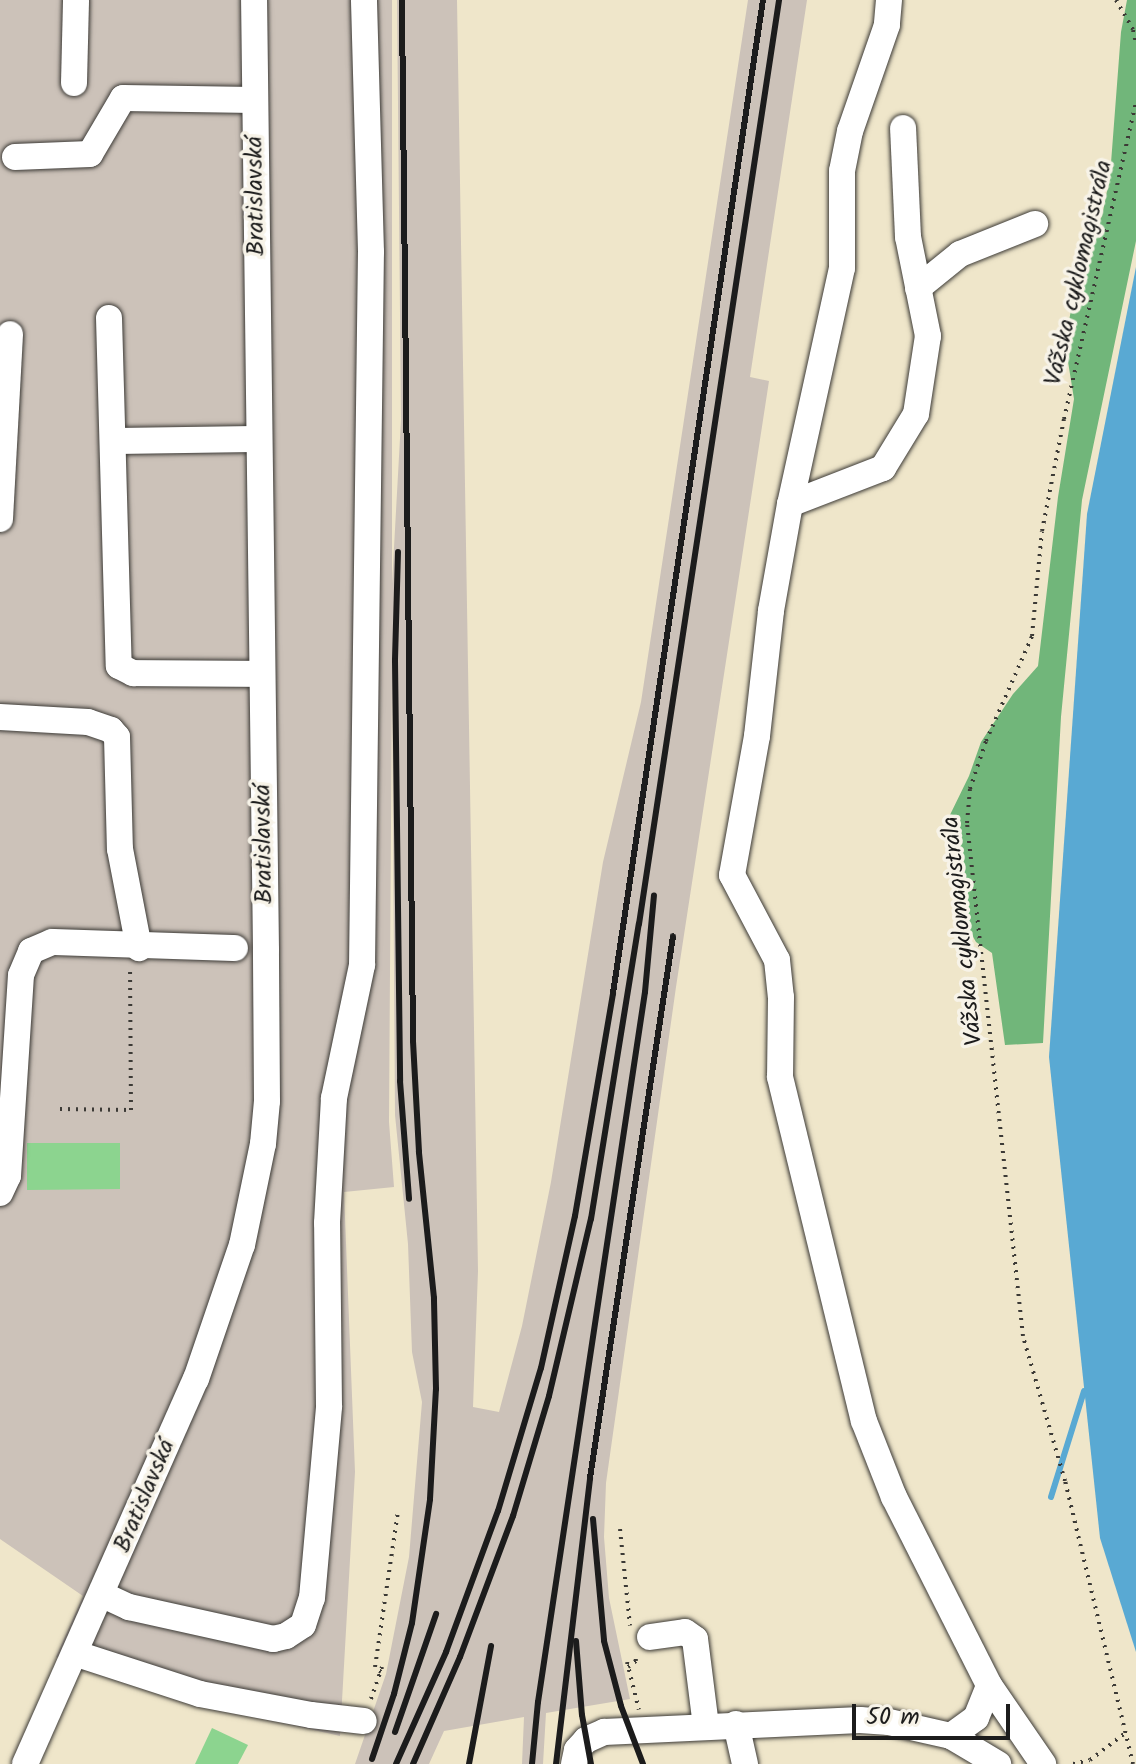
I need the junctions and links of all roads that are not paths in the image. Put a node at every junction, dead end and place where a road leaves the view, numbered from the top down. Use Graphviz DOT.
graph roads {
  1 [pos="76,0"];
  2 [pos="254,0"];
  3 [pos="364,0"];
  4 [pos="889,0"];
  5 [pos="74,83"];
  6 [pos="254,100"];
  7 [pos="903,128"];
  8 [pos="15,157"];
  9 [pos="1035,224"];
  10 [pos="918,288"];
  11 [pos="109,318"];
  12 [pos="10,334"];
  13 [pos="258,439"];
  14 [pos="113,441"];
  15 [pos="790,504"];
  16 [pos="0,519"];
  17 [pos="262,674"];
  18 [pos="0,717"];
  19 [pos="235,948"];
  20 [pos="134,954"];
  21 [pos="0,1193"];
  22 [pos="103,1595"];
  23 [pos="650,1637"];
  24 [pos="77,1654"];
  25 [pos="989,1685"];
  26 [pos="364,1721"];
  27 [pos="736,1724"];
  28 [pos="706,1726"];
  29 [pos="951,1736"];
  30 [pos="25,1764"];
  31 [pos="574,1764"];
  32 [pos="745,1764"];
  33 [pos="998,1764"];
  34 [pos="1043,1764"];
  1 -- 5 [label="street"];
  2 -- 6 [label="street, Bratislavská"];
  3 -- 22 [label="street"];
  4 -- 15 [label="street"];
  6 -- 8 [label="street"];
  6 -- 13 [label="street, Bratislavská"];
  7 -- 10 [label="street"];
  9 -- 10 [label="street"];
  10 -- 15 [label="street"];
  11 -- 14 [label="street"];
  12 -- 16 [label="street"];
  13 -- 14 [label="street"];
  13 -- 17 [label="street, Bratislavská"];
  14 -- 17 [label="street"];
  15 -- 25 [label="street"];
  17 -- 22 [label="street, Bratislavská"];
  18 -- 20 [label="street"];
  19 -- 20 [label="street"];
  20 -- 21 [label="street"];
  22 -- 24 [label="street, Bratislavská"];
  23 -- 28 [label="street"];
  24 -- 26 [label="street"];
  24 -- 30 [label="street, Bratislavská"];
  25 -- 29 [label="street"];
  25 -- 34 [label="street"];
  27 -- 28 [label="street"];
  27 -- 29 [label="street"];
  27 -- 32 [label="street"];
  28 -- 31 [label="street"];
  29 -- 33 [label="street"];
}
